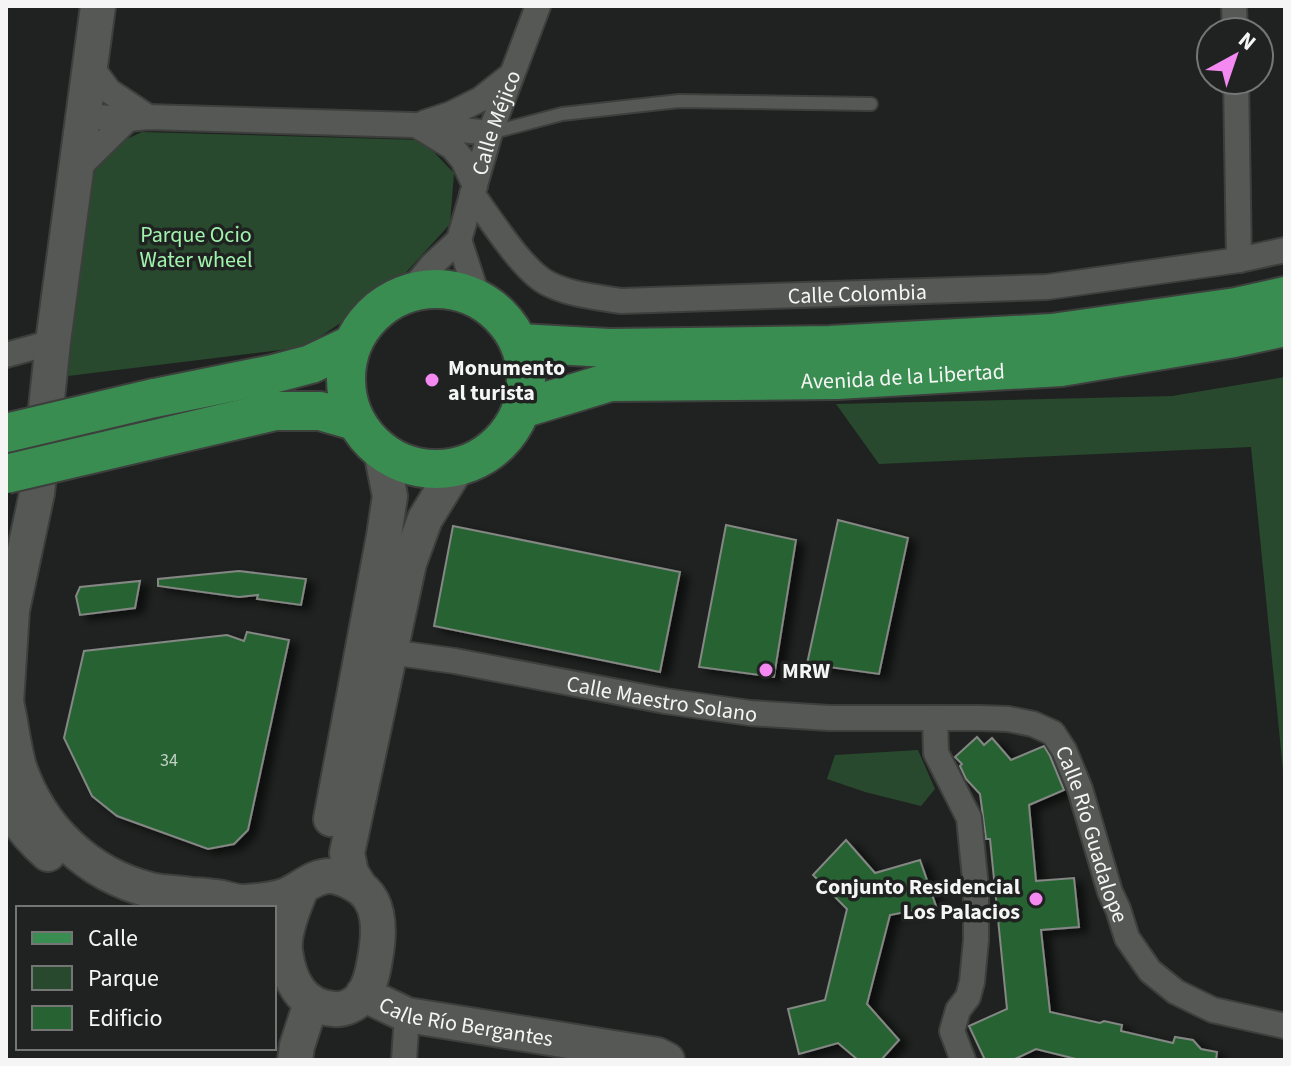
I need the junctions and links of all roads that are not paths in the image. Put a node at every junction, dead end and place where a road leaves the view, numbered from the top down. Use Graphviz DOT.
graph roads {
  1 [pos="98,6"];
  2 [pos="538,6"];
  3 [pos="89,64"];
  4 [pos="512,75"];
  5 [pos="1236,96"];
  6 [pos="871,104"];
  7 [pos="82,116"];
  8 [pos="138,118"];
  9 [pos="417,125"];
  10 [pos="490,133"];
  11 [pos="75,171"];
  12 [pos="474,190"];
  13 [pos="459,240"];
  14 [pos="1285,250"];
  15 [pos="1239,260"];
  16 [pos="409,293"];
  17 [pos="1285,296"];
  18 [pos="478,298"];
  19 [pos="1285,327"];
  20 [pos="53,342"];
  21 [pos="519,343"];
  22 [pos="351,345"];
  23 [pos="6,355"];
  24 [pos="521,409"];
  25 [pos="355,421"];
  26 [pos="6,433"];
  27 [pos="381,451"];
  28 [pos="457,467"];
  29 [pos="22,484"];
  30 [pos="390,652"];
  31 [pos="6,702"];
  32 [pos="935,719"];
  33 [pos="16,754"];
  34 [pos="7,814"];
  35 [pos="102,870"];
  36 [pos="308,884"];
  37 [pos="360,887"];
  38 [pos="152,891"];
  39 [pos="244,905"];
  40 [pos="279,941"];
  41 [pos="363,994"];
  42 [pos="311,1003"];
  43 [pos="407,1015"];
  44 [pos="1285,1026"];
  45 [pos="295,1060"];
  46 [pos="404,1060"];
  47 [pos="667,1060"];
  48 [pos="963,1060"];
  1 -- 3 [label="main road"];
  2 -- 4 [label="street, Calle Méjico"];
  3 -- 7 [label="main road"];
  3 -- 8 [label="street"];
  4 -- 9 [label="street"];
  4 -- 10 [label="street, Calle Méjico"];
  5 -- 15 [label="street"];
  6 -- 10 [label="lane"];
  7 -- 8 [label="street"];
  7 -- 11 [label="main road"];
  8 -- 9 [label="street"];
  8 -- 11 [label="street"];
  9 -- 10 [label="street"];
  9 -- 12 [label="street, Calle Colombia"];
  10 -- 12 [label="street, Calle Méjico"];
  11 -- 20 [label="main road"];
  12 -- 13 [label="street, Calle Méjico"];
  12 -- 15 [label="street, Calle Colombia"];
  13 -- 16 [label="street"];
  13 -- 18 [label="street"];
  14 -- 15 [label="street, Calle Colombia"];
  16 -- 18 [label="main road"];
  16 -- 22 [label="main road"];
  17 -- 21 [label="main road, Avenida de la Libertad"];
  18 -- 21 [label="main road"];
  19 -- 24 [label="main road, Avenida de la Libertad"];
  20 -- 23 [label="street"];
  20 -- 29 [label="main road"];
  21 -- 24 [label="main road"];
  22 -- 25 [label="main road"];
  22 -- 26 [label="main road, bridge"];
  24 -- 28 [label="main road"];
  25 -- 27 [label="main road"];
  25 -- 29 [label="main road, bridge"];
  27 -- 28 [label="main road"];
  27 -- 36 [label="main road"];
  28 -- 30 [label="main road"];
  29 -- 31 [label="main road"];
  30 -- 32 [label="street, Calle Maestro Solano"];
  30 -- 37 [label="main road"];
  31 -- 33 [label="main road"];
  32 -- 44 [label="street, Calle Río Guadalope"];
  32 -- 48 [label="street"];
  33 -- 34 [label="main road"];
  33 -- 35 [label="main road"];
  34 -- 35 [label="main road"];
  34 -- 38 [label="main road"];
  35 -- 38 [label="main road"];
  36 -- 37 [label="main road"];
  36 -- 39 [label="main road"];
  36 -- 40 [label="main road"];
  37 -- 41 [label="main road"];
  38 -- 39 [label="main road"];
  40 -- 42 [label="main road"];
  41 -- 42 [label="main road"];
  41 -- 43 [label="main road, Calle Río Bergantes"];
  42 -- 45 [label="main road"];
  43 -- 46 [label="street"];
  43 -- 47 [label="main road, Calle Río Bergantes"];
}
